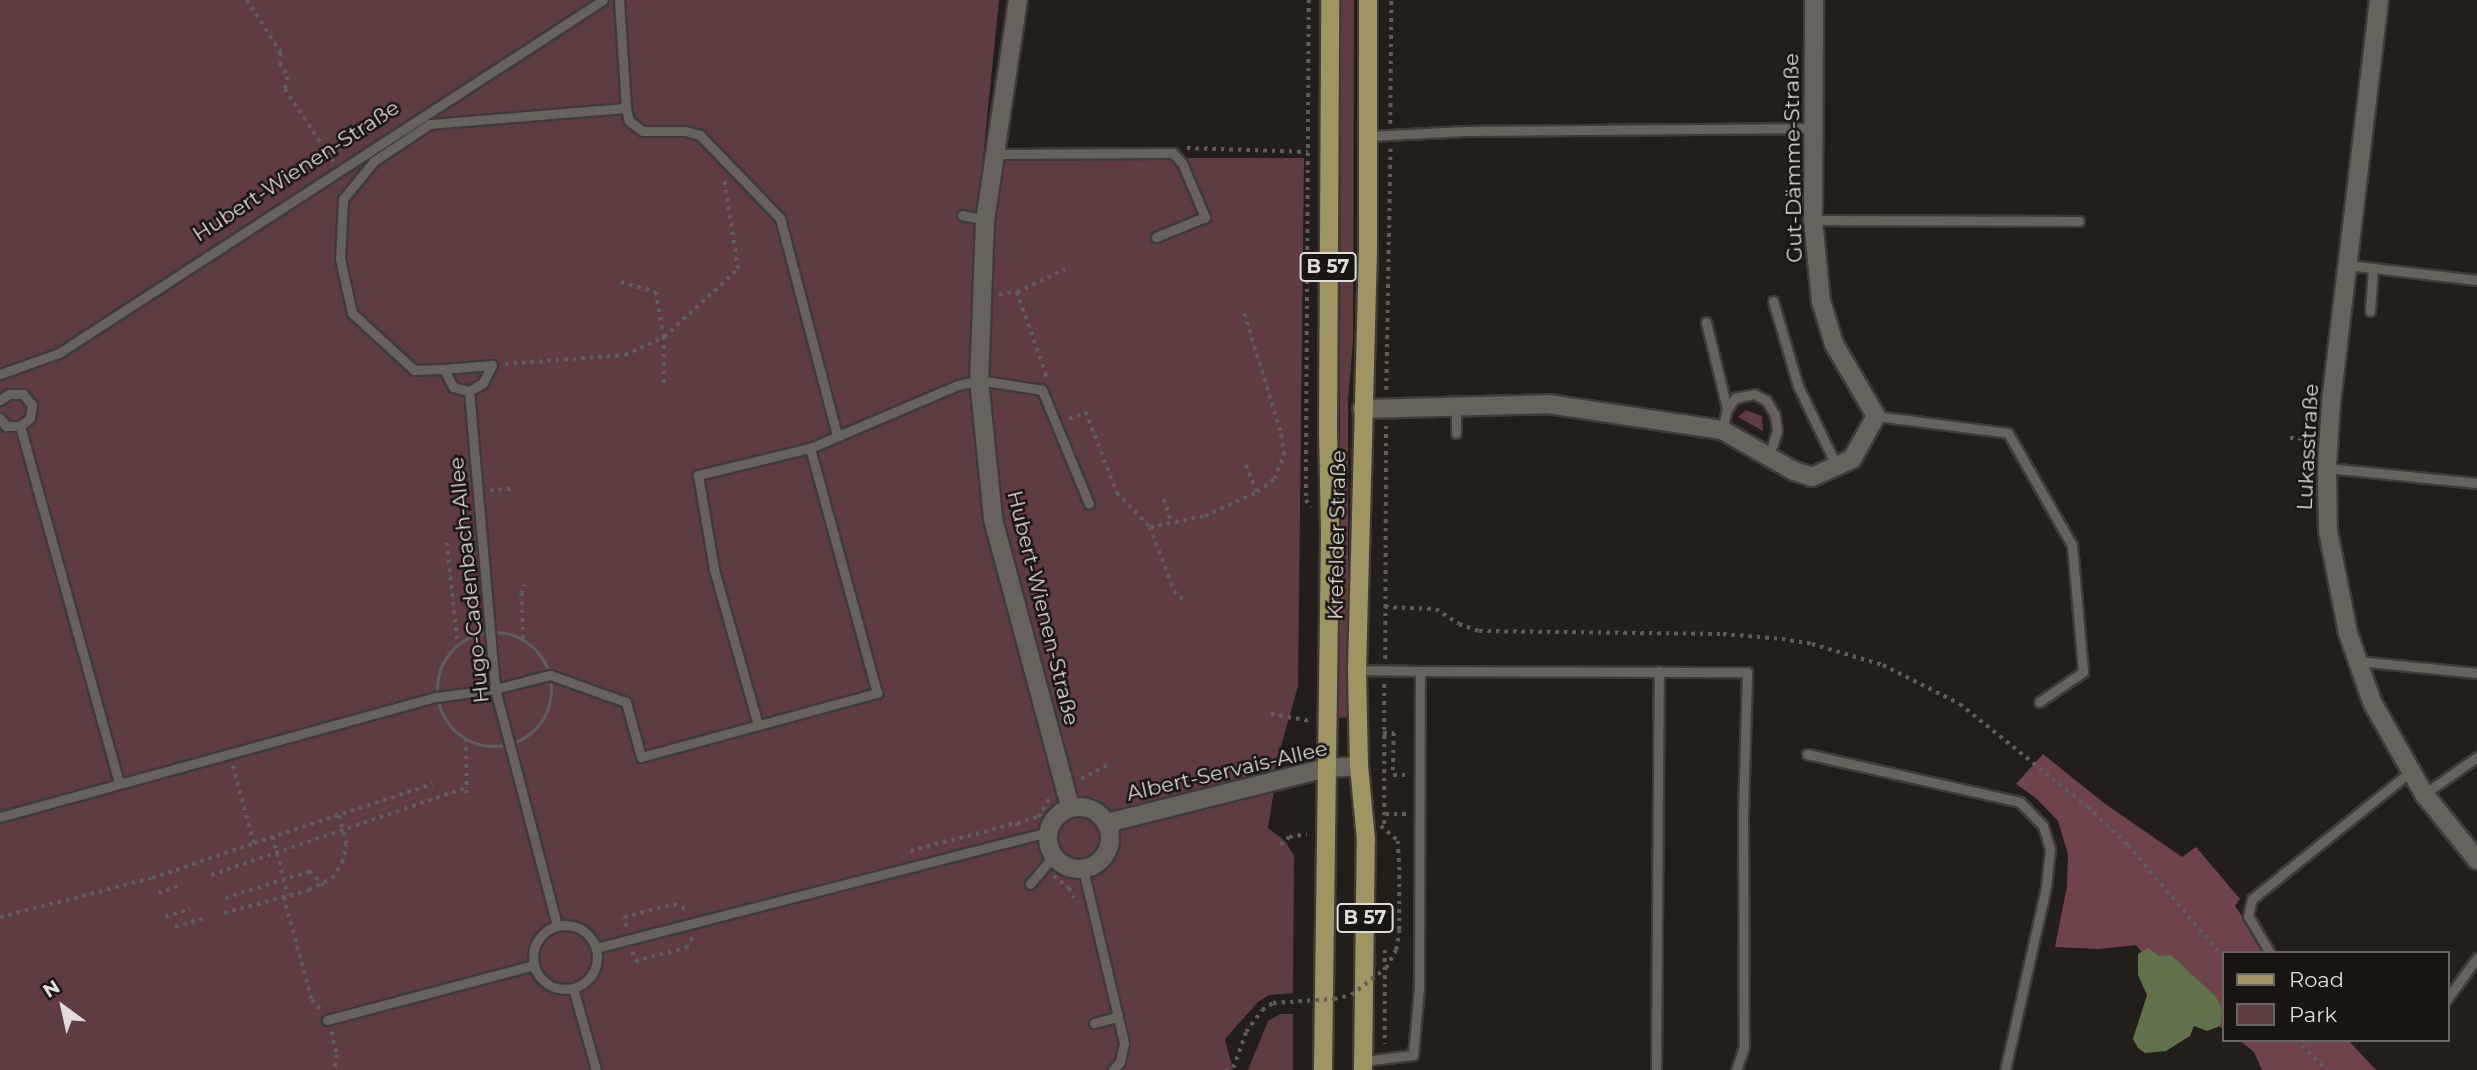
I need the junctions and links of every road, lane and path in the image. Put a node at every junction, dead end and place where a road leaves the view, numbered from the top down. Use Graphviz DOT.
graph roads {
  1 [pos="247,0"];
  2 [pos="603,0"];
  3 [pos="619,0"];
  4 [pos="1018,0"];
  5 [pos="1309,0"];
  6 [pos="1330,0"];
  7 [pos="1368,0"];
  8 [pos="1391,0"];
  9 [pos="1814,0"];
  10 [pos="2379,0"];
  11 [pos="626,108"];
  12 [pos="1815,128"];
  13 [pos="1389,135"];
  14 [pos="1369,136"];
  15 [pos="1308,152"];
  16 [pos="1173,153"];
  17 [pos="993,154"];
  18 [pos="338,169"];
  19 [pos="723,178"];
  20 [pos="962,215"];
  21 [pos="985,220"];
  22 [pos="1813,220"];
  23 [pos="2079,221"];
  24 [pos="1156,237"];
  25 [pos="2347,265"];
  26 [pos="2373,268"];
  27 [pos="1065,269"];
  28 [pos="2477,280"];
  29 [pos="621,282"];
  30 [pos="1017,292"];
  31 [pos="981,296"];
  32 [pos="1773,301"];
  33 [pos="1242,311"];
  34 [pos="2370,311"];
  35 [pos="1706,322"];
  36 [pos="664,337"];
  37 [pos="492,365"];
  38 [pos="444,369"];
  39 [pos="2,373"];
  40 [pos="979,380"];
  41 [pos="664,384"];
  42 [pos="1042,390"];
  43 [pos="469,391"];
  44 [pos="0,400"];
  45 [pos="1456,406"];
  46 [pos="1386,408"];
  47 [pos="1727,409"];
  48 [pos="1362,410"];
  49 [pos="1876,416"];
  50 [pos="0,418"];
  51 [pos="1056,424"];
  52 [pos="20,426"];
  53 [pos="1721,430"];
  54 [pos="1456,433"];
  55 [pos="837,436"];
  56 [pos="810,448"];
  57 [pos="1769,456"];
  58 [pos="1246,466"];
  59 [pos="1837,467"];
  60 [pos="2326,468"];
  61 [pos="2477,483"];
  62 [pos="511,489"];
  63 [pos="478,491"];
  64 [pos="1257,492"];
  65 [pos="1164,499"];
  66 [pos="1089,504"];
  67 [pos="1172,523"];
  68 [pos="1150,527"];
  69 [pos="1330,533"];
  70 [pos="447,542"];
  71 [pos="526,585"];
  72 [pos="1186,602"];
  73 [pos="1385,607"];
  74 [pos="523,639"];
  75 [pos="458,646"];
  76 [pos="2357,661"];
  77 [pos="1357,670"];
  78 [pos="1385,670"];
  79 [pos="1420,671"];
  80 [pos="1659,671"];
  81 [pos="2477,673"];
  82 [pos="495,689"];
  83 [pos="2039,702"];
  84 [pos="1271,714"];
  85 [pos="1328,722"];
  86 [pos="758,725"];
  87 [pos="1383,733"];
  88 [pos="466,738"];
  89 [pos="229,754"];
  90 [pos="1807,754"];
  91 [pos="2477,757"];
  92 [pos="1107,765"];
  93 [pos="1359,766"];
  94 [pos="1326,768"];
  95 [pos="2410,772"];
  96 [pos="1419,775"];
  97 [pos="119,784"];
  98 [pos="432,784"];
  99 [pos="1071,785"];
  100 [pos="465,788"];
  101 [pos="467,794"];
  102 [pos="2424,794"];
  103 [pos="1050,795"];
  104 [pos="1070,807"];
  105 [pos="1385,814"];
  106 [pos="1403,814"];
  107 [pos="339,816"];
  108 [pos="0,817"];
  109 [pos="1107,822"];
  110 [pos="1017,823"];
  111 [pos="344,830"];
  112 [pos="1047,832"];
  113 [pos="273,837"];
  114 [pos="1289,837"];
  115 [pos="254,843"];
  116 [pos="1280,845"];
  117 [pos="277,852"];
  118 [pos="1053,857"];
  119 [pos="2477,860"];
  120 [pos="1083,869"];
  121 [pos="211,875"];
  122 [pos="284,879"];
  123 [pos="1030,884"];
  124 [pos="181,885"];
  125 [pos="322,885"];
  126 [pos="327,890"];
  127 [pos="158,893"];
  128 [pos="286,896"];
  129 [pos="225,898"];
  130 [pos="190,909"];
  131 [pos="685,909"];
  132 [pos="224,913"];
  133 [pos="165,917"];
  134 [pos="0,918"];
  135 [pos="205,918"];
  136 [pos="557,925"];
  137 [pos="175,927"];
  138 [pos="692,938"];
  139 [pos="629,940"];
  140 [pos="596,948"];
  141 [pos="2269,951"];
  142 [pos="2222,956"];
  143 [pos="2477,957"];
  144 [pos="533,965"];
  145 [pos="573,988"];
  146 [pos="2449,996"];
  147 [pos="1118,1017"];
  148 [pos="327,1020"];
  149 [pos="1094,1023"];
  150 [pos="2298,1042"];
  151 [pos="1363,1065"];
  152 [pos="335,1070"];
  153 [pos="596,1070"];
  154 [pos="1113,1070"];
  155 [pos="1225,1070"];
  156 [pos="1323,1070"];
  157 [pos="1656,1070"];
  158 [pos="1736,1070"];
  159 [pos="2005,1070"];
  160 [pos="2326,1070"];
  1 -- 18 [label="path"];
  2 -- 18 [label="lane, Hubert-Wienen-Straße"];
  3 -- 11 [label="lane"];
  4 -- 17 [label="street, Hubert-Wienen-Straße"];
  5 -- 15 [label="path"];
  6 -- 69 [label="main road, Krefelder Straße / B 57"];
  7 -- 14 [label="main road, Krefelder Straße / B 57"];
  8 -- 13 [label="path"];
  9 -- 12 [label="street, Gut-Dämme-Straße"];
  10 -- 25 [label="street, Lukasstraße"];
  11 -- 38 [label="lane"];
  11 -- 55 [label="lane"];
  12 -- 13 [label="lane"];
  12 -- 22 [label="street, Gut-Dämme-Straße"];
  13 -- 14 [label="lane"];
  13 -- 46 [label="path"];
  14 -- 48 [label="main road, Krefelder Straße / B 57"];
  15 -- 16 [label="path"];
  15 -- 69 [label="path"];
  16 -- 17 [label="lane"];
  16 -- 24 [label="lane"];
  17 -- 21 [label="street, Hubert-Wienen-Straße"];
  18 -- 39 [label="lane, Hubert-Wienen-Straße"];
  19 -- 36 [label="path"];
  20 -- 21 [label="lane"];
  21 -- 31 [label="street, Hubert-Wienen-Straße"];
  22 -- 23 [label="lane"];
  22 -- 49 [label="street, Gut-Dämme-Straße"];
  25 -- 26 [label="lane"];
  25 -- 60 [label="street, Lukasstraße"];
  26 -- 28 [label="lane"];
  26 -- 34 [label="lane"];
  27 -- 30 [label="path"];
  29 -- 36 [label="path"];
  30 -- 31 [label="path"];
  30 -- 42 [label="path"];
  31 -- 40 [label="street, Hubert-Wienen-Straße"];
  32 -- 59 [label="lane"];
  33 -- 64 [label="path"];
  35 -- 47 [label="lane"];
  36 -- 37 [label="path"];
  36 -- 41 [label="path"];
  37 -- 38 [label="lane"];
  37 -- 43 [label="lane"];
  38 -- 43 [label="lane"];
  40 -- 42 [label="lane"];
  40 -- 55 [label="lane"];
  40 -- 104 [label="street, Hubert-Wienen-Straße"];
  42 -- 51 [label="lane"];
  43 -- 63 [label="lane, Hugo-Cadenbach-Allee"];
  44 -- 52 [label="lane"];
  45 -- 46 [label="street"];
  45 -- 53 [label="street"];
  45 -- 54 [label="lane"];
  46 -- 48 [label="street"];
  46 -- 73 [label="path"];
  47 -- 53 [label="lane"];
  47 -- 57 [label="lane"];
  48 -- 77 [label="main road, Krefelder Straße / B 57"];
  49 -- 59 [label="street"];
  49 -- 83 [label="lane"];
  50 -- 52 [label="lane"];
  51 -- 66 [label="lane"];
  51 -- 68 [label="path"];
  52 -- 97 [label="lane"];
  53 -- 57 [label="street"];
  55 -- 56 [label="lane"];
  56 -- 86 [label="lane"];
  56 -- 86 [label="lane"];
  57 -- 59 [label="street"];
  58 -- 64 [label="path"];
  60 -- 61 [label="lane"];
  60 -- 76 [label="street, Lukasstraße"];
  62 -- 63 [label="path"];
  63 -- 82 [label="lane, Hugo-Cadenbach-Allee"];
  64 -- 67 [label="path"];
  65 -- 67 [label="path"];
  67 -- 68 [label="path"];
  68 -- 72 [label="path"];
  69 -- 85 [label="main road, Krefelder Straße / B 57"];
  70 -- 75 [label="path"];
  71 -- 74 [label="path"];
  73 -- 78 [label="path"];
  73 -- 142 [label="path"];
  76 -- 81 [label="lane"];
  76 -- 95 [label="street, Lukasstraße"];
  77 -- 78 [label="lane"];
  77 -- 93 [label="main road, Krefelder Straße / B 57"];
  78 -- 79 [label="lane"];
  78 -- 87 [label="path"];
  79 -- 80 [label="lane"];
  79 -- 96 [label="lane"];
  80 -- 157 [label="lane"];
  80 -- 158 [label="lane"];
  82 -- 86 [label="lane"];
  82 -- 89 [label="lane"];
  82 -- 136 [label="lane, Hugo-Cadenbach-Allee"];
  84 -- 85 [label="path"];
  85 -- 94 [label="main road, Krefelder Straße / B 57"];
  87 -- 96 [label="path"];
  87 -- 105 [label="path"];
  88 -- 100 [label="path"];
  89 -- 97 [label="lane"];
  89 -- 115 [label="path"];
  90 -- 159 [label="lane"];
  91 -- 102 [label="lane"];
  92 -- 99 [label="path"];
  93 -- 94 [label="street, Albert-Servais-Allee"];
  93 -- 151 [label="main road, Krefelder Straße / B 57"];
  94 -- 109 [label="street, Albert-Servais-Allee"];
  94 -- 156 [label="main road, Krefelder Straße / B 57"];
  95 -- 102 [label="street, Lukasstraße"];
  95 -- 141 [label="lane"];
  96 -- 151 [label="lane"];
  97 -- 108 [label="lane"];
  98 -- 107 [label="path"];
  100 -- 101 [label="path"];
  100 -- 111 [label="path"];
  102 -- 119 [label="street, Lukasstraße"];
  103 -- 110 [label="path"];
  104 -- 109 [label="street"];
  104 -- 112 [label="street"];
  105 -- 106 [label="path"];
  105 -- 155 [label="path, bridge"];
  107 -- 111 [label="path"];
  107 -- 113 [label="path"];
  109 -- 120 [label="street"];
  111 -- 117 [label="path"];
  111 -- 125 [label="path"];
  112 -- 118 [label="street"];
  112 -- 139 [label="lane"];
  113 -- 115 [label="path"];
  113 -- 117 [label="path"];
  114 -- 116 [label="path"];
  115 -- 134 [label="path"];
  117 -- 121 [label="path"];
  117 -- 122 [label="path"];
  118 -- 120 [label="street"];
  118 -- 123 [label="lane"];
  120 -- 147 [label="lane"];
  122 -- 125 [label="path"];
  122 -- 128 [label="path"];
  122 -- 129 [label="path"];
  124 -- 127 [label="path"];
  125 -- 126 [label="path"];
  125 -- 128 [label="path"];
  128 -- 132 [label="path"];
  128 -- 148 [label="path"];
  130 -- 133 [label="path"];
  131 -- 139 [label="path"];
  135 -- 137 [label="path"];
  136 -- 140 [label="lane"];
  136 -- 144 [label="lane"];
  138 -- 139 [label="path"];
  139 -- 140 [label="lane"];
  140 -- 145 [label="lane"];
  143 -- 146 [label="lane"];
  144 -- 145 [label="lane"];
  144 -- 148 [label="lane"];
  145 -- 153 [label="lane"];
  147 -- 149 [label="lane"];
  147 -- 154 [label="lane"];
  148 -- 152 [label="path"];
  150 -- 160 [label="path"];
}
